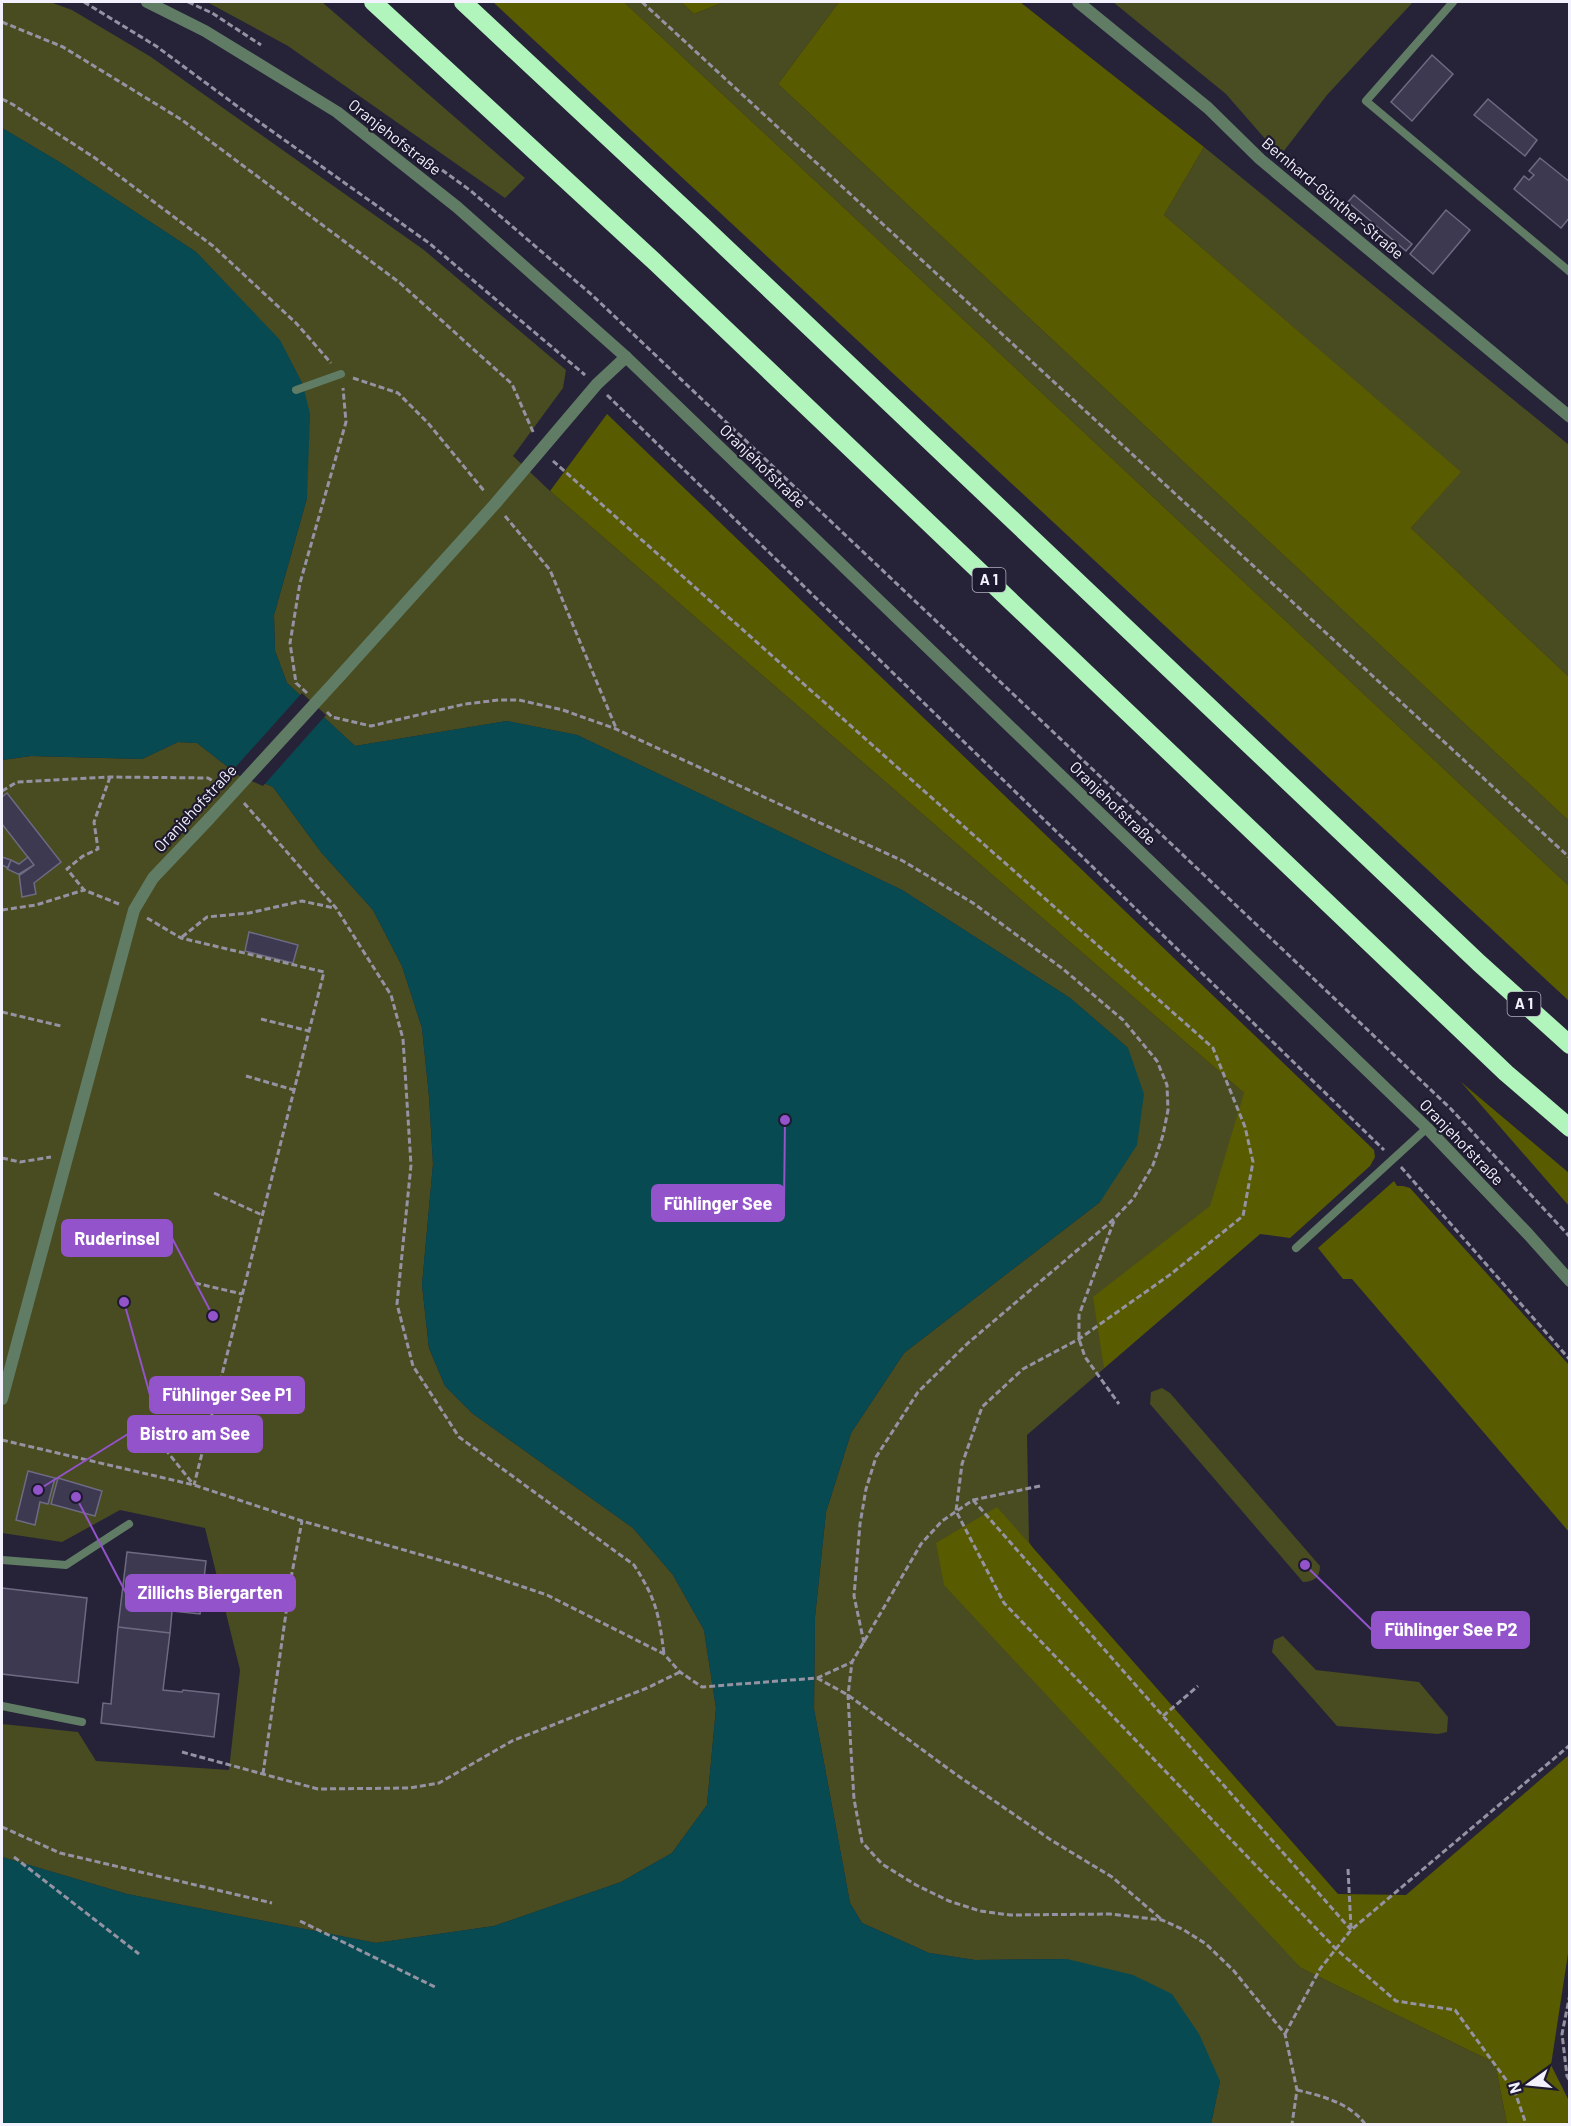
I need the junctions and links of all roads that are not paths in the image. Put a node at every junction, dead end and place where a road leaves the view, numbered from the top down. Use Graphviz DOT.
graph roads {
  1 [pos="147,2"];
  2 [pos="373,2"];
  3 [pos="463,2"];
  4 [pos="1078,2"];
  5 [pos="1453,2"];
  6 [pos="1569,272"];
  7 [pos="626,357"];
  8 [pos="341,374"];
  9 [pos="296,390"];
  10 [pos="1569,417"];
  11 [pos="1569,1045"];
  12 [pos="1427,1128"];
  13 [pos="1569,1128"];
  14 [pos="1296,1248"];
  15 [pos="1569,1281"];
  16 [pos="2,1399"];
  17 [pos="129,1524"];
  18 [pos="2,1560"];
  19 [pos="2,1706"];
  20 [pos="82,1722"];
  1 -- 7 [label="street, Oranjehofstraße"];
  2 -- 13 [label="highway, A 1"];
  3 -- 11 [label="highway, A 1"];
  4 -- 10 [label="street, Bernhard-Günther-Straße"];
  5 -- 6 [label="lane"];
  7 -- 12 [label="street, Oranjehofstraße"];
  7 -- 16 [label="street, Oranjehofstraße, bridge"];
  8 -- 9 [label="lane"];
  12 -- 14 [label="lane"];
  12 -- 15 [label="street, Oranjehofstraße"];
  17 -- 18 [label="lane"];
  19 -- 20 [label="lane"];
}
